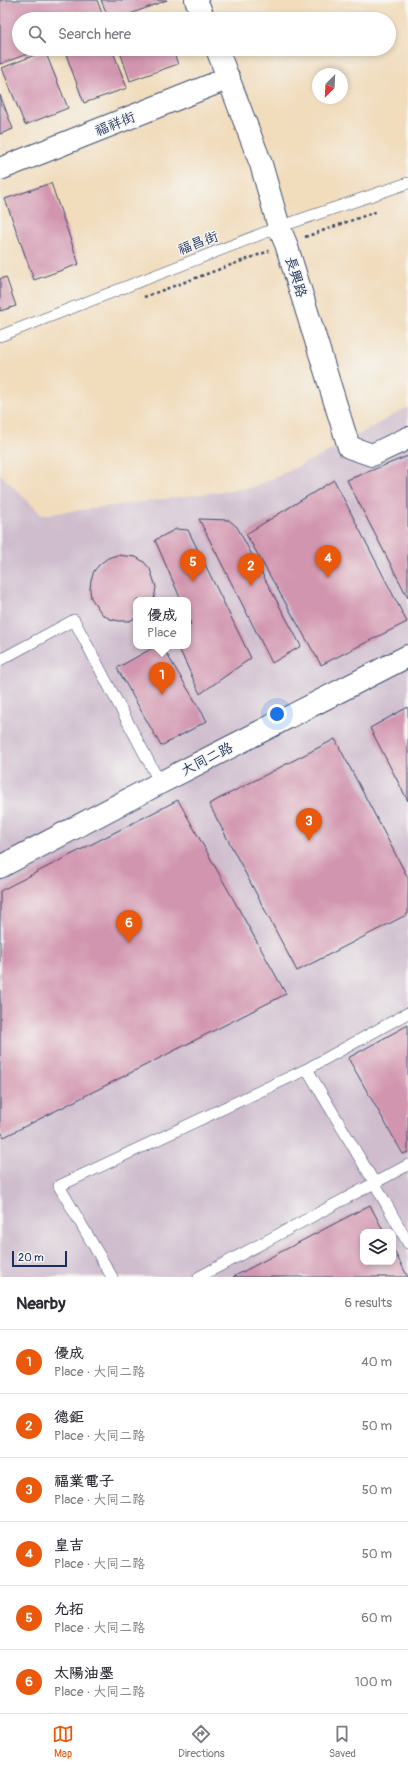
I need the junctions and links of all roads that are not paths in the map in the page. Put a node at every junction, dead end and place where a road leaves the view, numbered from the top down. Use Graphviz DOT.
graph roads {
  1 [pos="196,0"];
  2 [pos="201,12"];
  3 [pos="220,56"];
  4 [pos="229,78"];
  5 [pos="0,169"];
  6 [pos="408,183"];
  7 [pos="283,236"];
  8 [pos="0,336"];
  9 [pos="408,438"];
  10 [pos="408,656"];
  11 [pos="0,660"];
  12 [pos="160,782"];
  13 [pos="2,860"];
  14 [pos="408,1013"];
  15 [pos="307,1069"];
  16 [pos="408,1164"];
  17 [pos="374,1182"];
  18 [pos="408,1243"];
  19 [pos="112,1277"];
  20 [pos="199,1277"];
  1 -- 2 [label="street"];
  3 -- 4 [label="street, 長興路"];
  4 -- 5 [label="street, 福祥街"];
  4 -- 7 [label="street, 長興路"];
  6 -- 7 [label="lane, 福昌街"];
  7 -- 8 [label="lane, 福昌街"];
  7 -- 9 [label="street, 長興路"];
  10 -- 12 [label="street, 大同二路"];
  11 -- 12 [label="lane"];
  12 -- 13 [label="street, 大同二路"];
  14 -- 15 [label="lane"];
  15 -- 17 [label="lane"];
  15 -- 19 [label="lane"];
  16 -- 17 [label="lane"];
  17 -- 18 [label="lane"];
  17 -- 20 [label="lane"];
}
